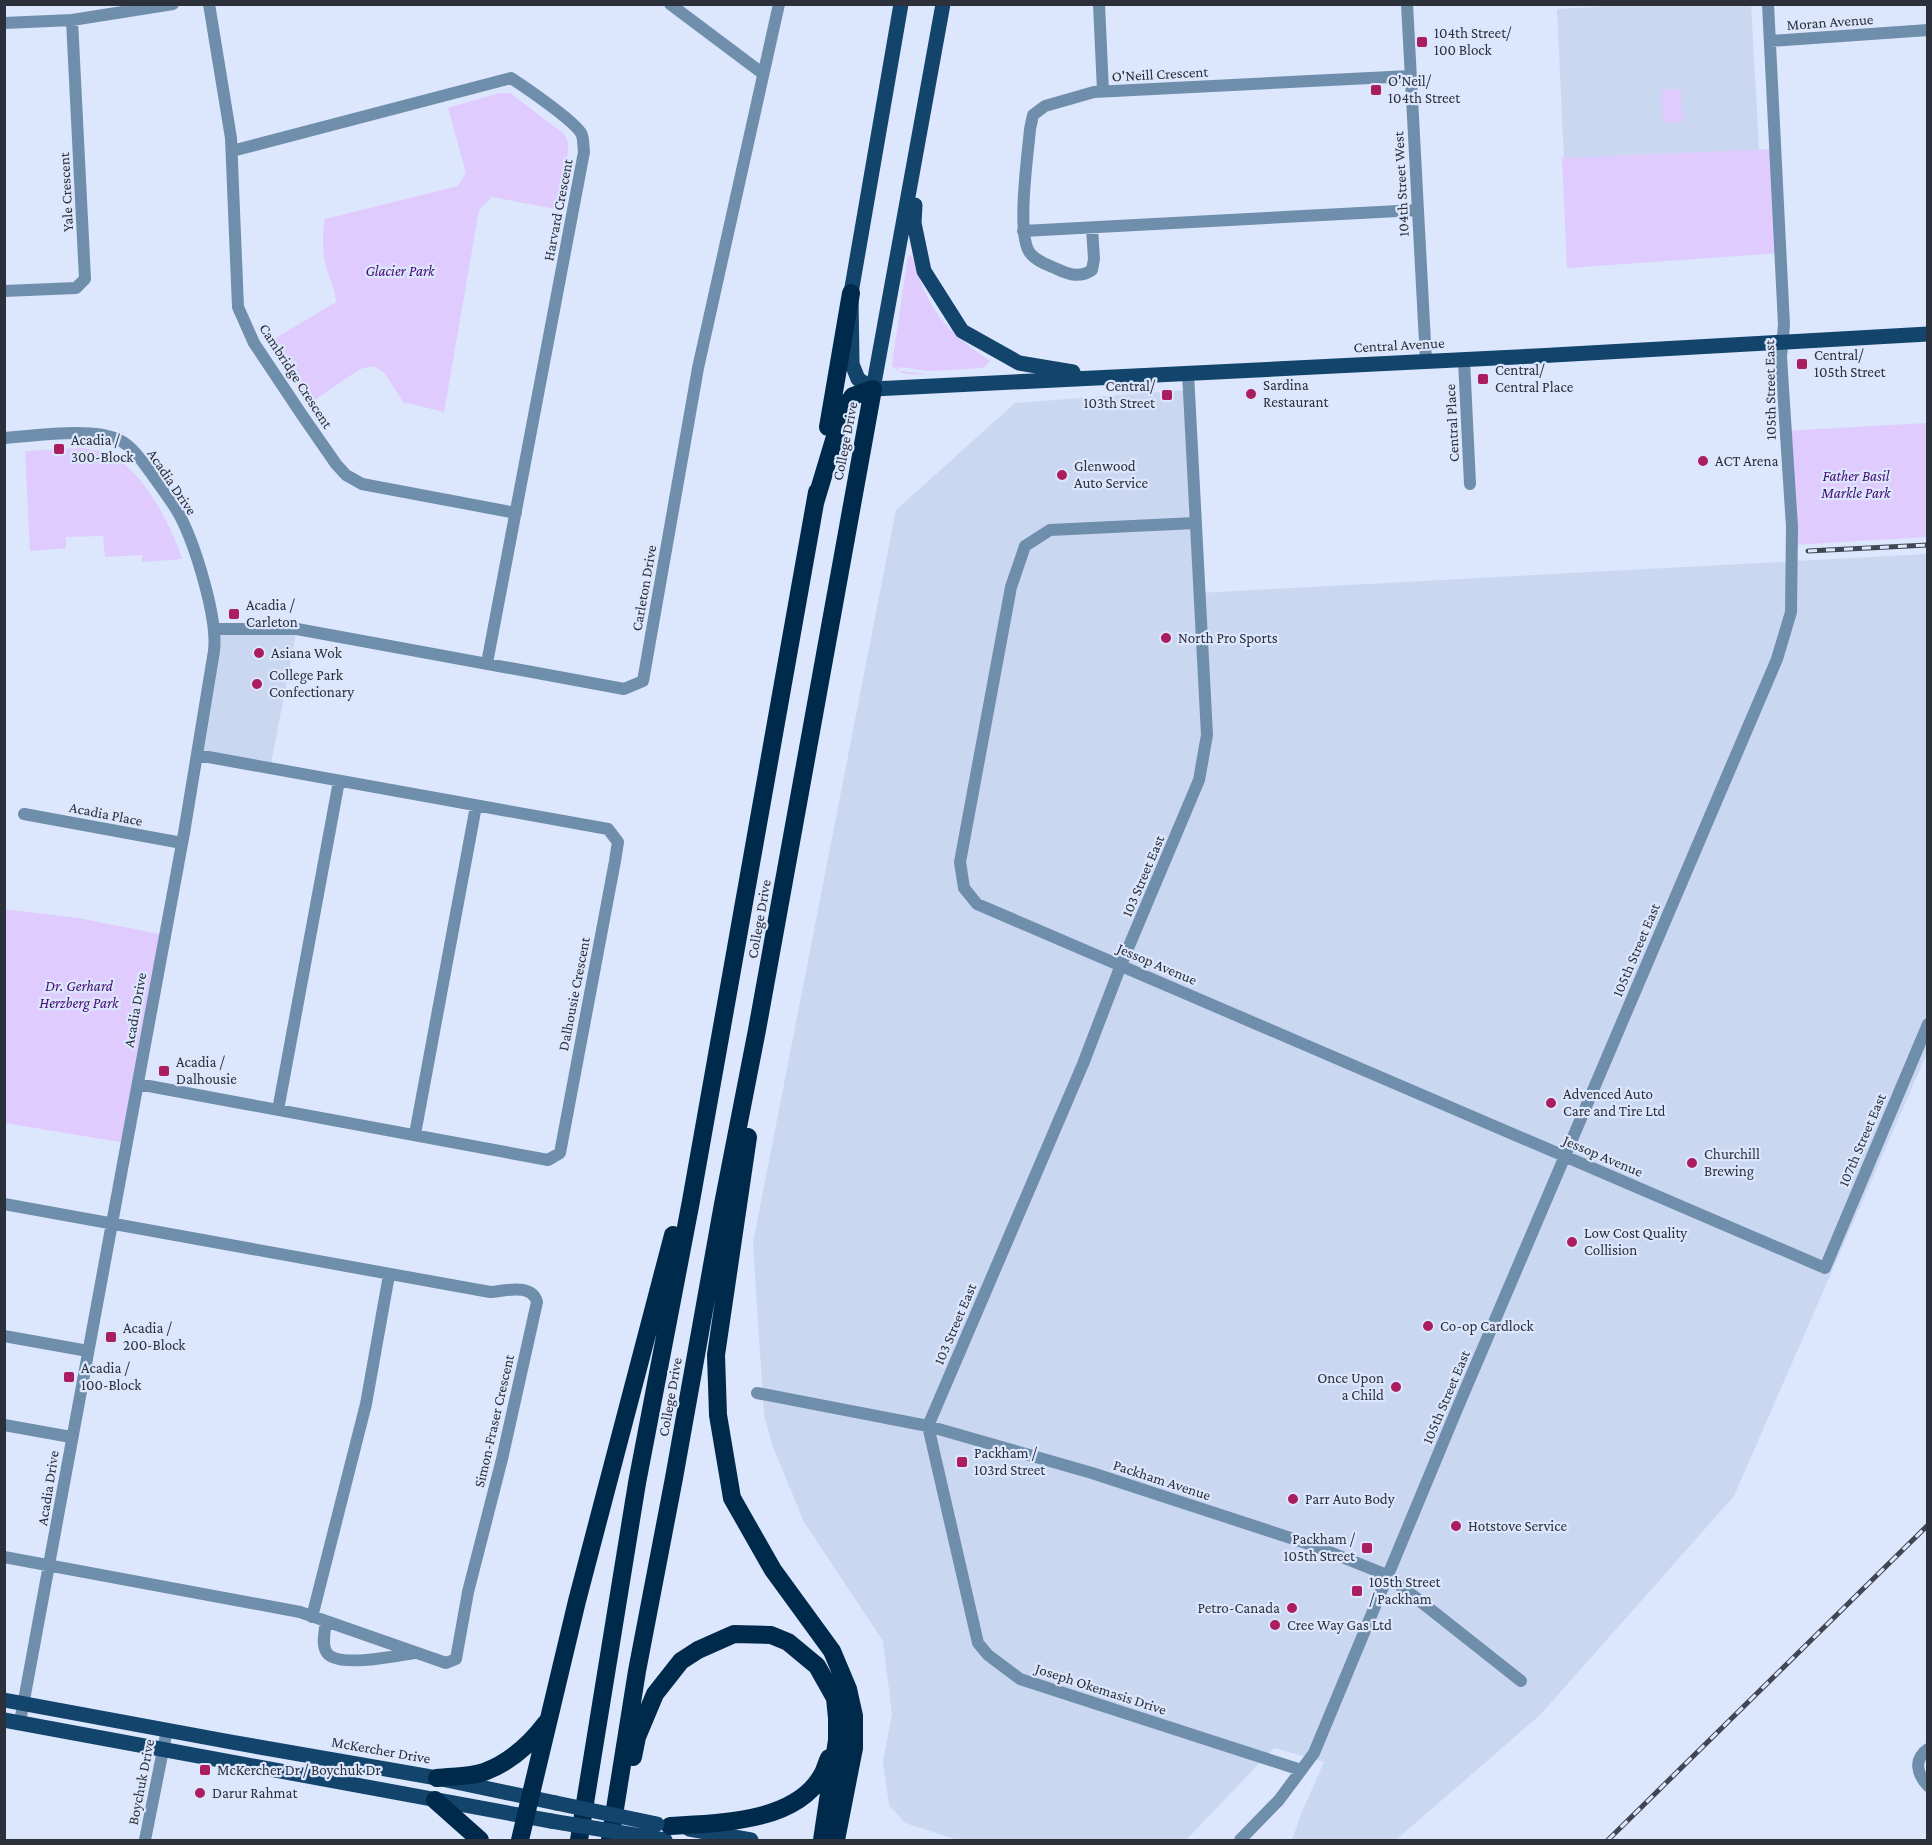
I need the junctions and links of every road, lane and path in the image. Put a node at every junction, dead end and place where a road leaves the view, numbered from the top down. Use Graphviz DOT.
graph roads {
  1 [pos="173,4"];
  2 [pos="209,4"];
  3 [pos="670,4"];
  4 [pos="779,4"];
  5 [pos="901,4"];
  6 [pos="944,4"];
  7 [pos="1099,4"];
  8 [pos="1407,4"];
  9 [pos="1768,4"];
  10 [pos="72,20"];
  11 [pos="4,23"];
  12 [pos="1928,30"];
  13 [pos="1770,41"];
  14 [pos="762,73"];
  15 [pos="1410,76"];
  16 [pos="1103,92"];
  17 [pos="918,147"];
  18 [pos="232,151"];
  19 [pos="1417,210"];
  20 [pos="1092,228"];
  21 [pos="1023,231"];
  22 [pos="4,291"];
  23 [pos="851,293"];
  24 [pos="1928,334"];
  25 [pos="1782,342"];
  26 [pos="1464,360"];
  27 [pos="1426,361"];
  28 [pos="1188,374"];
  29 [pos="1099,377"];
  30 [pos="873,389"];
  31 [pos="4,438"];
  32 [pos="1470,484"];
  33 [pos="815,503"];
  34 [pos="516,513"];
  35 [pos="1196,523"];
  36 [pos="215,629"];
  37 [pos="487,663"];
  38 [pos="197,755"];
  39 [pos="339,781"];
  40 [pos="476,806"];
  41 [pos="24,814"];
  42 [pos="182,843"];
  43 [pos="1121,965"];
  44 [pos="1928,1024"];
  45 [pos="758,1030"];
  46 [pos="138,1084"];
  47 [pos="278,1110"];
  48 [pos="706,1112"];
  49 [pos="416,1134"];
  50 [pos="1565,1156"];
  51 [pos="4,1204"];
  52 [pos="112,1224"];
  53 [pos="1825,1268"];
  54 [pos="389,1275"];
  55 [pos="4,1336"];
  56 [pos="88,1352"];
  57 [pos="757,1393"];
  58 [pos="4,1425"];
  59 [pos="928,1426"];
  60 [pos="71,1437"];
  61 [pos="4,1557"];
  62 [pos="50,1566"];
  63 [pos="1387,1575"];
  64 [pos="312,1617"];
  65 [pos="326,1621"];
  66 [pos="418,1653"];
  67 [pos="1521,1681"];
  68 [pos="4,1700"];
  69 [pos="24,1703"];
  70 [pos="550,1717"];
  71 [pos="4,1720"];
  72 [pos="20,1722"];
  73 [pos="166,1730"];
  74 [pos="837,1740"];
  75 [pos="163,1749"];
  76 [pos="1928,1749"];
  77 [pos="1301,1770"];
  78 [pos="437,1778"];
  79 [pos="1928,1786"];
  80 [pos="435,1800"];
  81 [pos="528,1806"];
  82 [pos="661,1832"];
  83 [pos="145,1840"];
  84 [pos="480,1840"];
  85 [pos="520,1840"];
  86 [pos="579,1840"];
  87 [pos="610,1840"];
  88 [pos="615,1840"];
  89 [pos="751,1840"];
  90 [pos="822,1840"];
  91 [pos="836,1840"];
  92 [pos="1240,1840"];
  1 -- 10 [label="street"];
  2 -- 18 [label="street, Cambridge Crescent"];
  3 -- 14 [label="street"];
  4 -- 14 [label="street, Carleton Drive"];
  5 -- 23 [label="main road, College Drive"];
  6 -- 17 [label="main road, College Drive"];
  7 -- 16 [label="street"];
  8 -- 15 [label="street, 104th Street West"];
  9 -- 13 [label="street, 105th Street East"];
  10 -- 11 [label="street"];
  10 -- 22 [label="street, Yale Crescent"];
  12 -- 13 [label="street, Moran Avenue"];
  13 -- 25 [label="street, 105th Street East"];
  14 -- 37 [label="street, Carleton Drive"];
  15 -- 16 [label="street, O'Neill Crescent"];
  15 -- 19 [label="street, 104th Street West"];
  16 -- 21 [label="street, O'Neill Crescent"];
  17 -- 29 [label="main road"];
  17 -- 30 [label="main road, College Drive"];
  18 -- 34 [label="street, Cambridge Crescent"];
  18 -- 34 [label="street, Harvard Crescent"];
  19 -- 20 [label="street"];
  19 -- 27 [label="street, 104th Street West"];
  20 -- 21 [label="street"];
  20 -- 21 [label="street, O'Neill Crescent"];
  23 -- 30 [label="main road"];
  23 -- 33 [label="highway, College Drive"];
  24 -- 25 [label="main road, Central Avenue"];
  25 -- 26 [label="main road, Central Avenue"];
  25 -- 50 [label="street, 105th Street East"];
  26 -- 27 [label="main road, Central Avenue"];
  26 -- 32 [label="street, Central Place"];
  27 -- 28 [label="main road, Central Avenue"];
  28 -- 29 [label="main road, Central Avenue"];
  28 -- 35 [label="street, 103 Street East"];
  29 -- 30 [label="main road, Central Avenue"];
  30 -- 33 [label="highway"];
  30 -- 45 [label="highway, College Drive"];
  31 -- 36 [label="street, Acadia Drive"];
  33 -- 48 [label="highway, College Drive"];
  34 -- 37 [label="street, Harvard Crescent"];
  35 -- 43 [label="street, 103 Street East"];
  35 -- 43 [label="street, Jessop Avenue"];
  36 -- 37 [label="street, Carleton Drive"];
  36 -- 38 [label="street, Acadia Drive"];
  38 -- 39 [label="street, Dalhousie Crescent"];
  38 -- 42 [label="street, Acadia Drive"];
  39 -- 40 [label="street, Dalhousie Crescent"];
  39 -- 47 [label="street"];
  40 -- 49 [label="street"];
  40 -- 49 [label="street, Dalhousie Crescent"];
  41 -- 42 [label="street, Acadia Place"];
  42 -- 46 [label="street, Acadia Drive"];
  43 -- 50 [label="street, Jessop Avenue"];
  43 -- 59 [label="street, 103 Street East"];
  44 -- 53 [label="street, 107th Street East"];
  45 -- 87 [label="highway, College Drive"];
  45 -- 91 [label="highway"];
  46 -- 47 [label="street, Dalhousie Crescent"];
  46 -- 52 [label="street, Acadia Drive"];
  47 -- 49 [label="street, Dalhousie Crescent"];
  48 -- 70 [label="highway"];
  48 -- 86 [label="highway, College Drive"];
  50 -- 53 [label="street, Jessop Avenue"];
  50 -- 63 [label="street, 105th Street East"];
  51 -- 52 [label="street, Simon-Fraser Crescent"];
  52 -- 54 [label="street, Simon-Fraser Crescent"];
  52 -- 56 [label="street, Acadia Drive"];
  54 -- 64 [label="street"];
  54 -- 66 [label="street, Simon-Fraser Crescent"];
  55 -- 56 [label="street"];
  56 -- 60 [label="street, Acadia Drive"];
  57 -- 59 [label="street, Packham Avenue"];
  58 -- 60 [label="street"];
  59 -- 63 [label="street, Packham Avenue"];
  59 -- 77 [label="street, Joseph Okemasis Drive"];
  60 -- 62 [label="street, Acadia Drive"];
  61 -- 62 [label="street, Simon-Fraser Crescent"];
  62 -- 64 [label="street, Simon-Fraser Crescent"];
  62 -- 69 [label="street, Acadia Drive"];
  63 -- 67 [label="street, Packham Avenue"];
  63 -- 77 [label="street, 105th Street East"];
  64 -- 65 [label="street, Simon-Fraser Crescent"];
  65 -- 66 [label="street, Simon-Fraser Crescent"];
  65 -- 66 [label="street, Simon-Fraser Crescent"];
  68 -- 69 [label="main road, McKercher Drive"];
  69 -- 72 [label="street, Acadia Drive"];
  69 -- 73 [label="main road, McKercher Drive"];
  70 -- 78 [label="highway"];
  70 -- 81 [label="highway"];
  71 -- 72 [label="main road, McKercher Drive"];
  72 -- 75 [label="main road, McKercher Drive"];
  73 -- 75 [label="street, Boychuk Drive"];
  73 -- 78 [label="main road, McKercher Drive"];
  74 -- 82 [label="highway"];
  74 -- 88 [label="highway"];
  74 -- 90 [label="highway"];
  75 -- 80 [label="main road, McKercher Drive"];
  75 -- 83 [label="street, Boychuk Drive"];
  76 -- 79 [label="street"];
  77 -- 92 [label="street, 105th Street East"];
  78 -- 81 [label="main road, McKercher Drive"];
  80 -- 81 [label="main road, McKercher Drive"];
  80 -- 84 [label="highway"];
  81 -- 82 [label="main road, McKercher Drive, bridge"];
  81 -- 82 [label="main road, McKercher Drive, bridge"];
  81 -- 85 [label="highway"];
  82 -- 89 [label="main road, McKercher Drive"];
}
